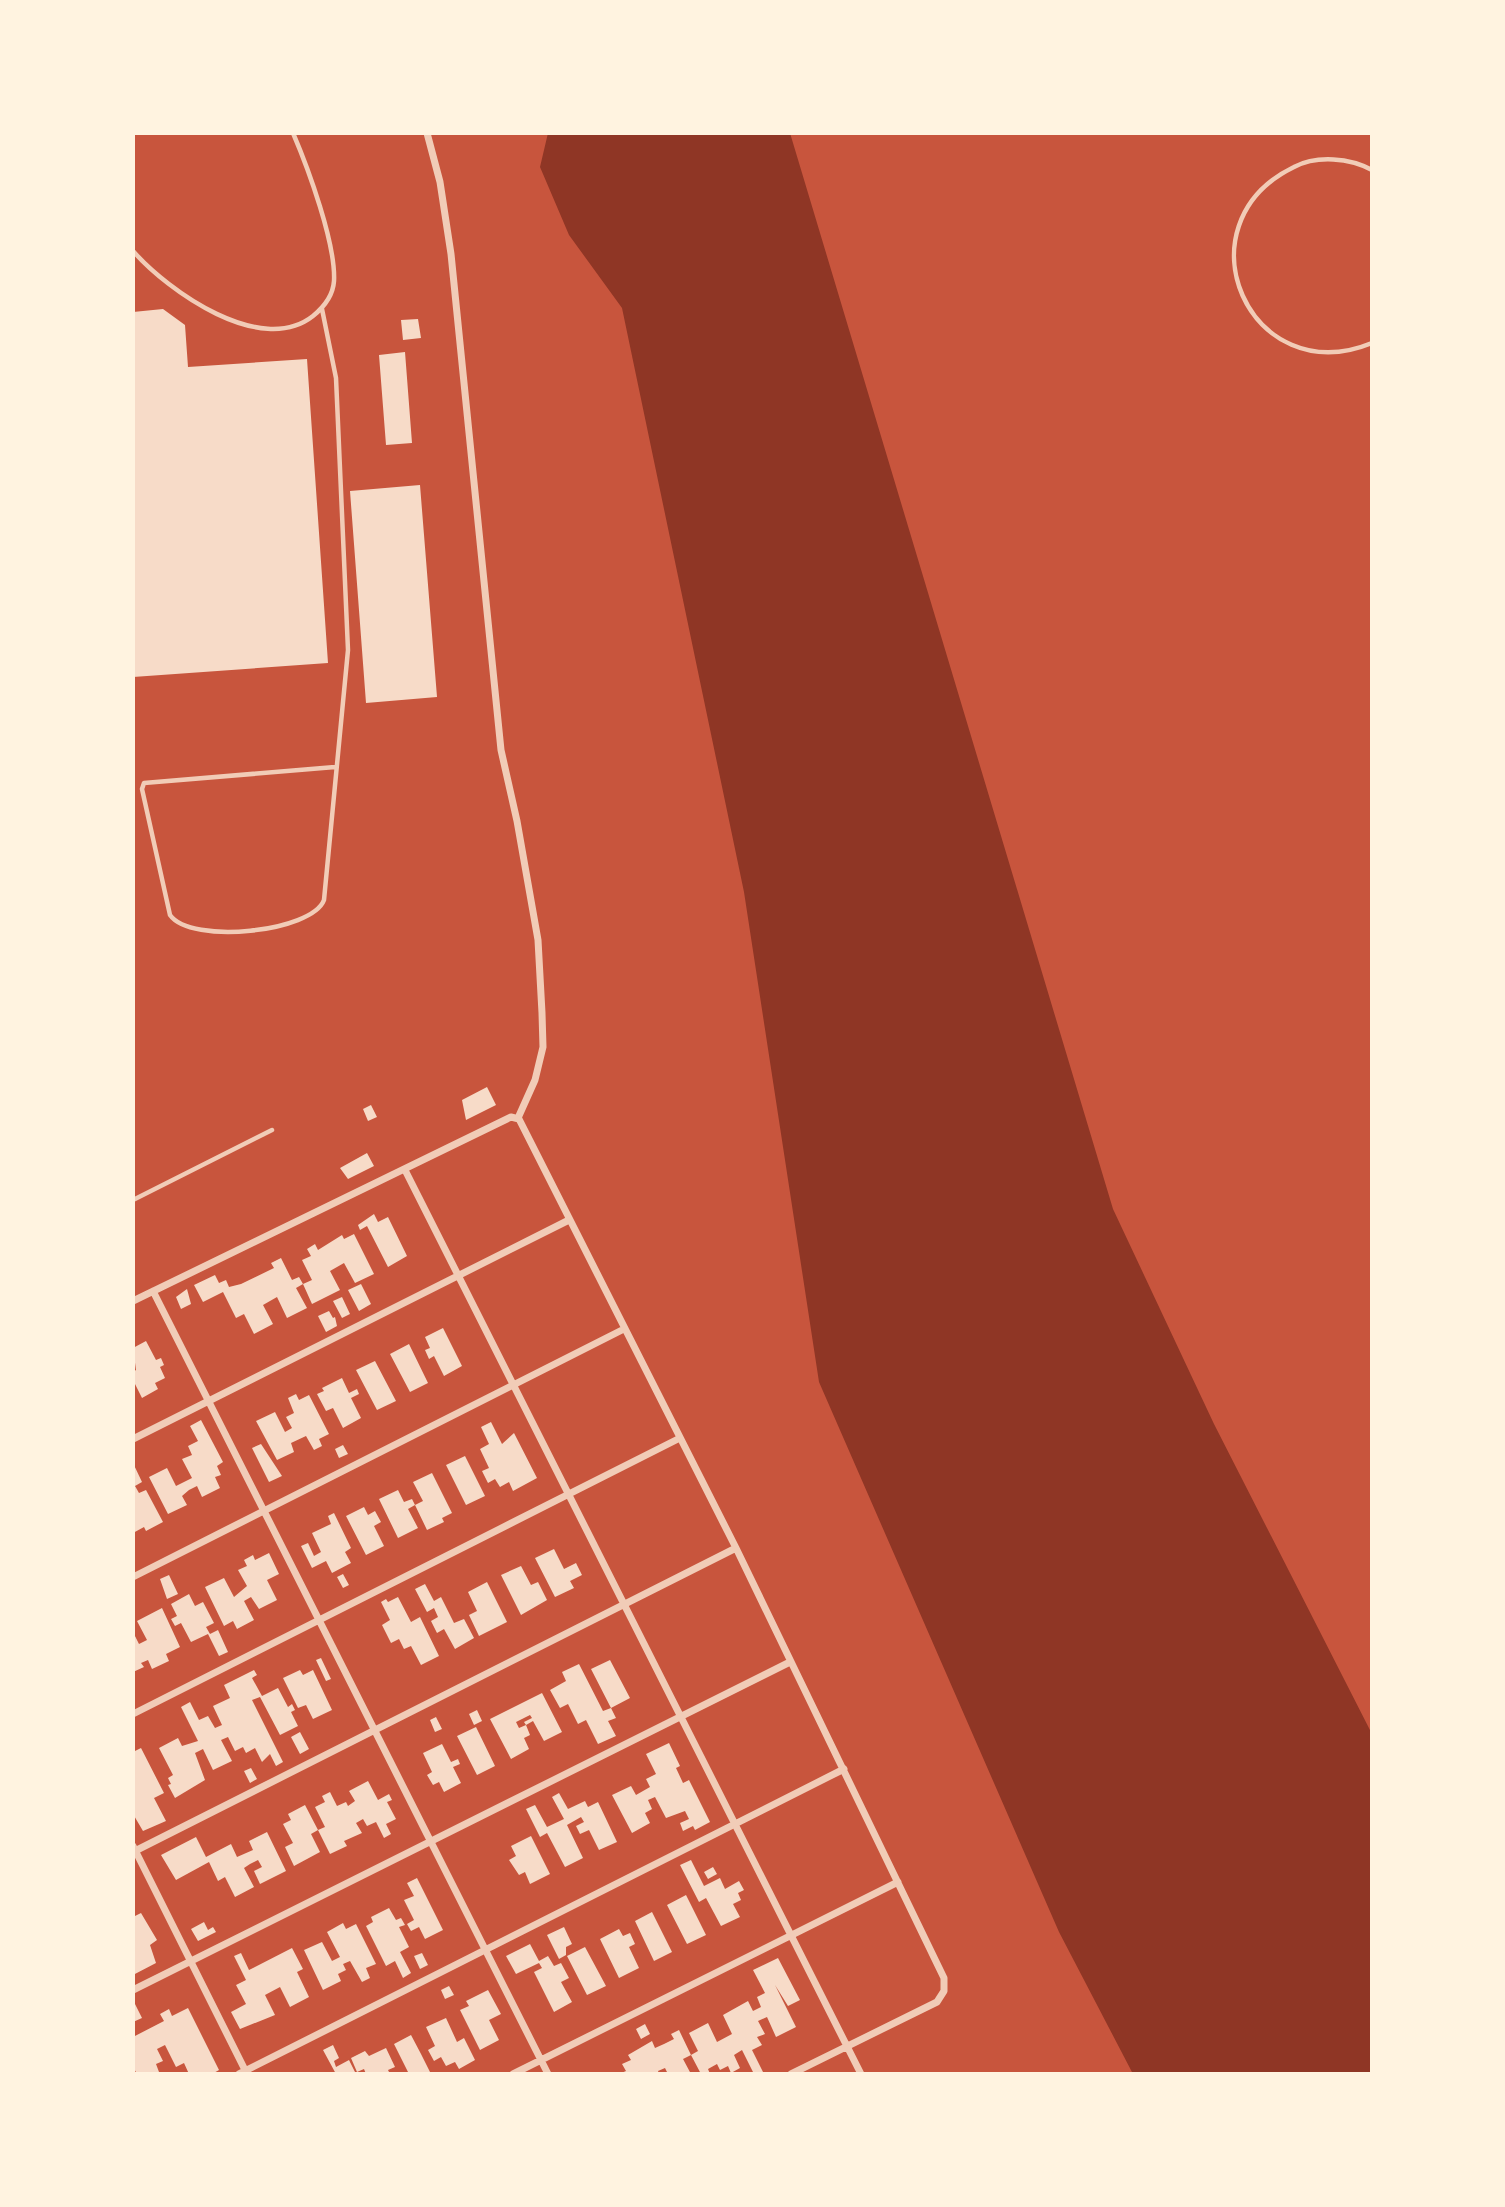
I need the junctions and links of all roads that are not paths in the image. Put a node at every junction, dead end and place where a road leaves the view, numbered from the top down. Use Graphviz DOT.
graph roads {
  1 [pos="293,133"];
  2 [pos="426,133"];
  3 [pos="1372,170"];
  4 [pos="133,251"];
  5 [pos="322,309"];
  6 [pos="1371,346"];
  7 [pos="335,767"];
  8 [pos="517,1118"];
  9 [pos="272,1130"];
  10 [pos="405,1170"];
  11 [pos="133,1200"];
  12 [pos="569,1220"];
  13 [pos="459,1276"];
  14 [pos="153,1291"];
  15 [pos="133,1301"];
  16 [pos="624,1329"];
  17 [pos="514,1385"];
  18 [pos="209,1401"];
  19 [pos="680,1438"];
  20 [pos="133,1439"];
  21 [pos="569,1494"];
  22 [pos="264,1511"];
  23 [pos="736,1548"];
  24 [pos="133,1577"];
  25 [pos="624,1605"];
  26 [pos="319,1620"];
  27 [pos="790,1662"];
  28 [pos="133,1714"];
  29 [pos="681,1717"];
  30 [pos="374,1730"];
  31 [pos="844,1769"];
  32 [pos="735,1824"];
  33 [pos="431,1842"];
  34 [pos="134,1850"];
  35 [pos="898,1882"];
  36 [pos="791,1935"];
  37 [pos="485,1950"];
  38 [pos="191,1961"];
  39 [pos="133,1990"];
  40 [pos="846,2046"];
  41 [pos="541,2060"];
  42 [pos="244,2073"];
  43 [pos="513,2074"];
  44 [pos="548,2074"];
  45 [pos="791,2074"];
  46 [pos="861,2074"];
  1 -- 5 [label="lane"];
  2 -- 8 [label="street"];
  3 -- 6 [label="lane"];
  4 -- 5 [label="lane"];
  5 -- 7 [label="lane"];
  7 -- 7 [label="lane"];
  8 -- 10 [label="street"];
  8 -- 12 [label="street"];
  9 -- 11 [label="lane"];
  10 -- 13 [label="street"];
  10 -- 14 [label="street"];
  12 -- 13 [label="street"];
  12 -- 16 [label="street"];
  13 -- 17 [label="street"];
  13 -- 18 [label="street"];
  14 -- 15 [label="street"];
  14 -- 18 [label="street"];
  16 -- 17 [label="street"];
  16 -- 19 [label="street"];
  17 -- 21 [label="street"];
  17 -- 22 [label="street"];
  18 -- 20 [label="street"];
  18 -- 22 [label="street"];
  19 -- 21 [label="street"];
  19 -- 23 [label="street"];
  21 -- 25 [label="street"];
  21 -- 26 [label="street"];
  22 -- 24 [label="street"];
  22 -- 26 [label="street"];
  23 -- 25 [label="street"];
  23 -- 27 [label="street"];
  25 -- 29 [label="street"];
  25 -- 30 [label="street"];
  26 -- 28 [label="street"];
  26 -- 30 [label="street"];
  27 -- 29 [label="street"];
  27 -- 31 [label="street"];
  29 -- 32 [label="street"];
  29 -- 33 [label="street"];
  30 -- 33 [label="street"];
  30 -- 34 [label="street"];
  31 -- 32 [label="street"];
  31 -- 35 [label="street"];
  32 -- 36 [label="street"];
  32 -- 37 [label="street"];
  33 -- 37 [label="street"];
  33 -- 38 [label="street"];
  34 -- 38 [label="street"];
  35 -- 36 [label="street"];
  35 -- 40 [label="street"];
  36 -- 40 [label="street"];
  36 -- 41 [label="street"];
  37 -- 41 [label="street"];
  37 -- 42 [label="street"];
  38 -- 39 [label="street"];
  38 -- 42 [label="street"];
  40 -- 45 [label="street"];
  40 -- 46 [label="street"];
  41 -- 43 [label="street"];
  41 -- 44 [label="street"];
}
